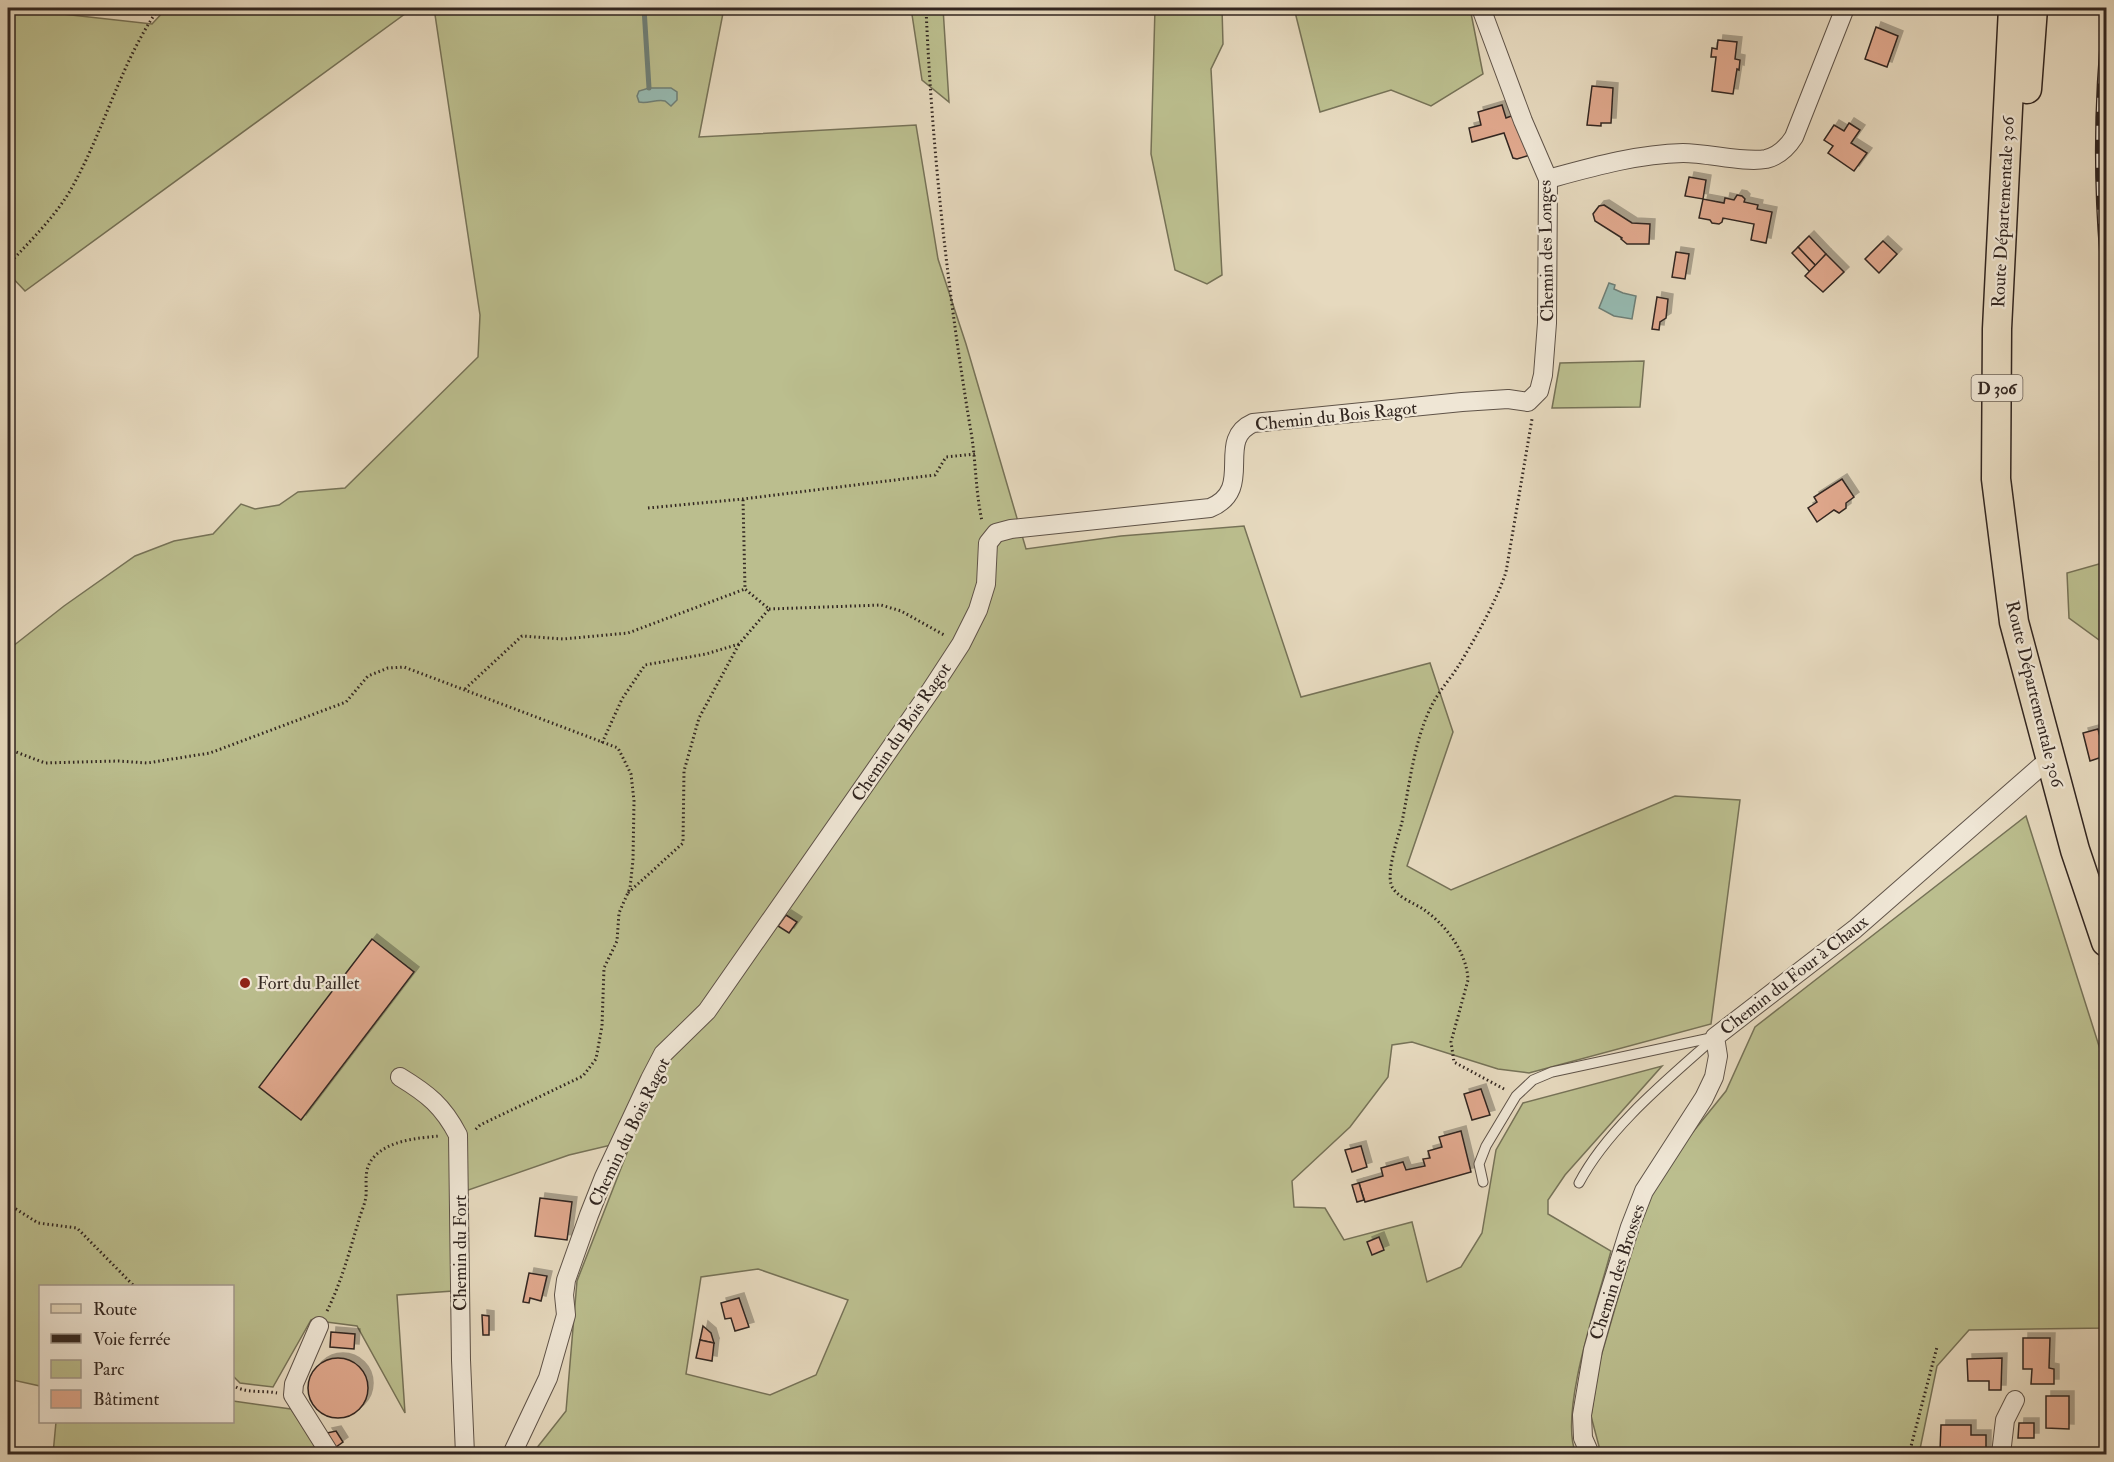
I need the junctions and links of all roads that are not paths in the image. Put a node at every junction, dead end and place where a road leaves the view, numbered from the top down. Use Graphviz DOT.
graph roads {
  1 [pos="1481,8"];
  2 [pos="1845,8"];
  3 [pos="2013,8"];
  4 [pos="2033,8"];
  5 [pos="1548,179"];
  6 [pos="1535,397"];
  7 [pos="2051,763"];
  8 [pos="2106,889"];
  9 [pos="2106,942"];
  10 [pos="1715,1037"];
  11 [pos="400,1077"];
  12 [pos="1483,1182"];
  13 [pos="1579,1183"];
  14 [pos="320,1326"];
  15 [pos="2015,1400"];
  16 [pos="330,1455"];
  17 [pos="465,1455"];
  18 [pos="512,1455"];
  19 [pos="1590,1455"];
  20 [pos="2001,1455"];
  1 -- 5 [label="street, Chemin des Longes"];
  2 -- 5 [label="street"];
  3 -- 7 [label="main road, Route Départementale 306 / D 306"];
  4 -- 8 [label="main road, Route Départementale 306 / D 306"];
  5 -- 6 [label="street, Chemin des Longes"];
  6 -- 18 [label="street, Chemin du Bois Ragot"];
  7 -- 9 [label="main road, Route Départementale 306 / D 306"];
  7 -- 10 [label="street, Chemin du Four à Chaux"];
  10 -- 12 [label="lane, Chemin du Four à Chaux"];
  10 -- 13 [label="lane"];
  10 -- 19 [label="street, Chemin des Brosses"];
  11 -- 17 [label="street, Chemin du Fort"];
  14 -- 16 [label="street"];
  15 -- 20 [label="street"];
}
